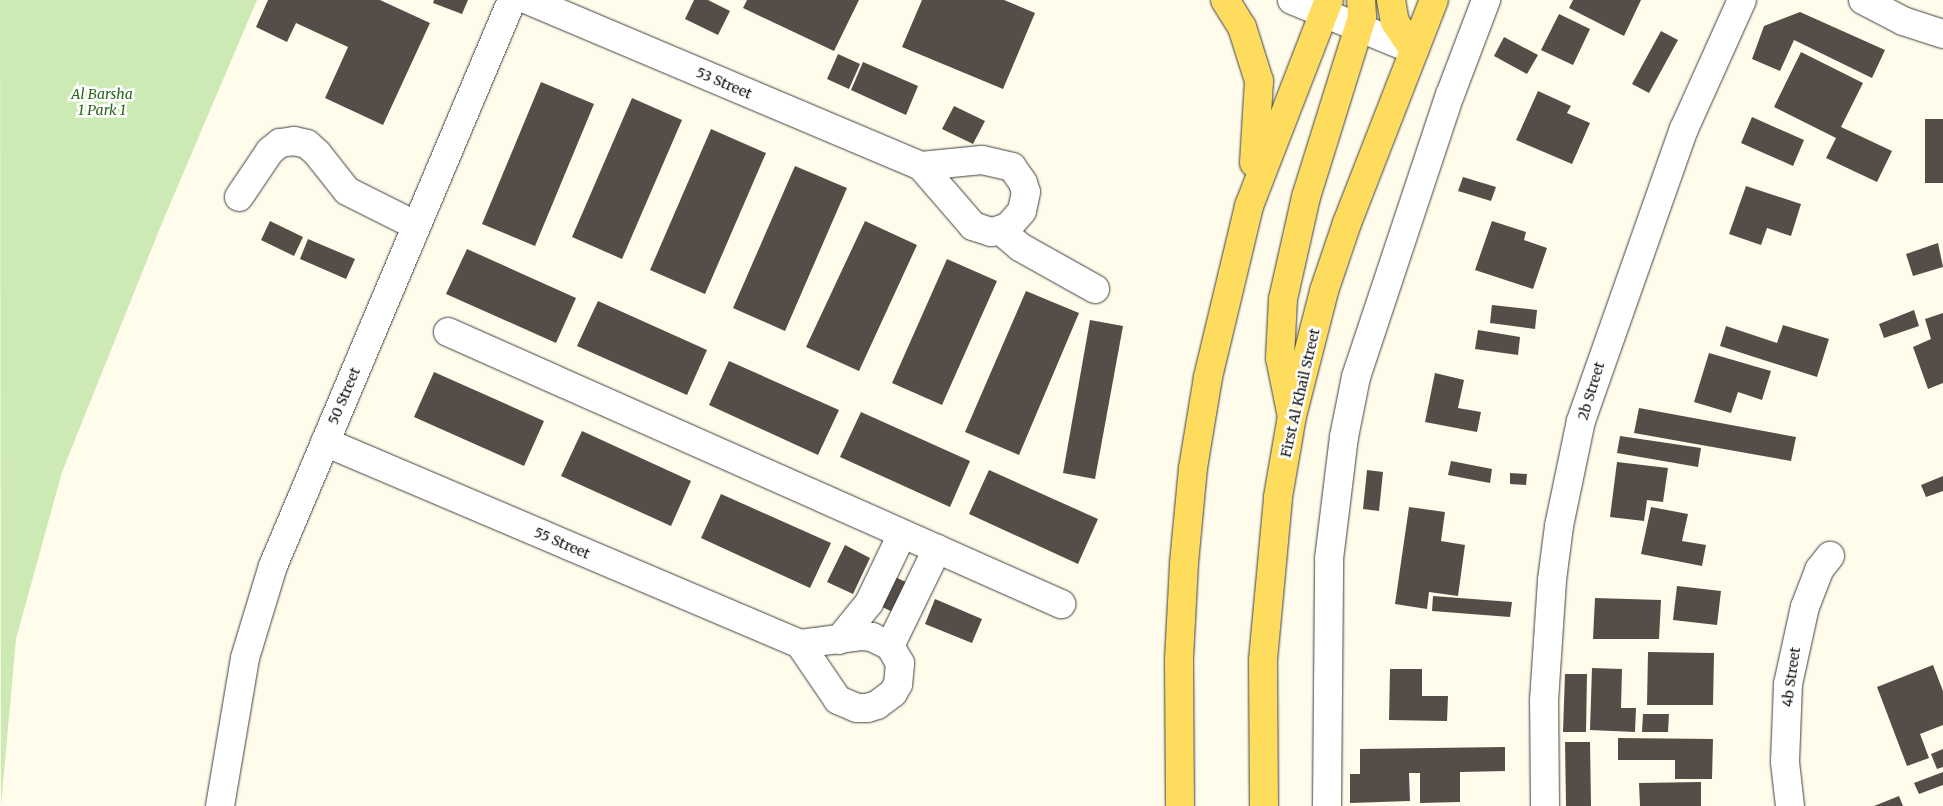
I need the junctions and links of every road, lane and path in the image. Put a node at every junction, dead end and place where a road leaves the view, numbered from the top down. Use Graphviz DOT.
graph roads {
  1 [pos="512,0"];
  2 [pos="528,0"];
  3 [pos="1225,0"];
  4 [pos="1292,0"];
  5 [pos="1361,0"];
  6 [pos="1391,0"];
  7 [pos="1486,0"];
  8 [pos="1742,0"];
  9 [pos="1863,0"];
  10 [pos="1428,2"];
  11 [pos="1326,7"];
  12 [pos="1359,28"];
  13 [pos="1943,34"];
  14 [pos="1414,50"];
  15 [pos="921,166"];
  16 [pos="239,197"];
  17 [pos="1249,206"];
  18 [pos="415,225"];
  19 [pos="1000,230"];
  20 [pos="1095,289"];
  21 [pos="448,332"];
  22 [pos="1292,416"];
  23 [pos="325,442"];
  24 [pos="902,534"];
  25 [pos="937,549"];
  26 [pos="1830,556"];
  27 [pos="1061,604"];
  28 [pos="839,640"];
  29 [pos="800,644"];
  30 [pos="890,646"];
  31 [pos="220,806"];
  32 [pos="1180,806"];
  33 [pos="1264,806"];
  34 [pos="1326,806"];
  35 [pos="1544,806"];
  36 [pos="1790,806"];
  1 -- 18 [label="street, 50 Street"];
  2 -- 15 [label="street, 53 Street"];
  3 -- 17 [label="main road"];
  4 -- 11 [label="street"];
  5 -- 12 [label="main road"];
  6 -- 14 [label="main road"];
  7 -- 34 [label="street"];
  8 -- 35 [label="street, 2b Street"];
  9 -- 13 [label="street"];
  10 -- 14 [label="main road, First Al Khail Street"];
  11 -- 12 [label="street"];
  11 -- 17 [label="main road"];
  12 -- 14 [label="street"];
  12 -- 22 [label="main road"];
  14 -- 22 [label="main road, First Al Khail Street"];
  15 -- 19 [label="street"];
  15 -- 19 [label="street"];
  16 -- 18 [label="street"];
  17 -- 32 [label="main road"];
  18 -- 23 [label="street, 50 Street"];
  19 -- 20 [label="street"];
  21 -- 24 [label="street"];
  22 -- 33 [label="main road, First Al Khail Street"];
  23 -- 29 [label="street, 55 Street"];
  23 -- 31 [label="street, 50 Street"];
  24 -- 25 [label="street"];
  24 -- 28 [label="street"];
  25 -- 27 [label="street"];
  25 -- 30 [label="street"];
  26 -- 36 [label="street, 4b Street"];
  28 -- 29 [label="street"];
  28 -- 30 [label="street"];
  29 -- 30 [label="street"];
}
